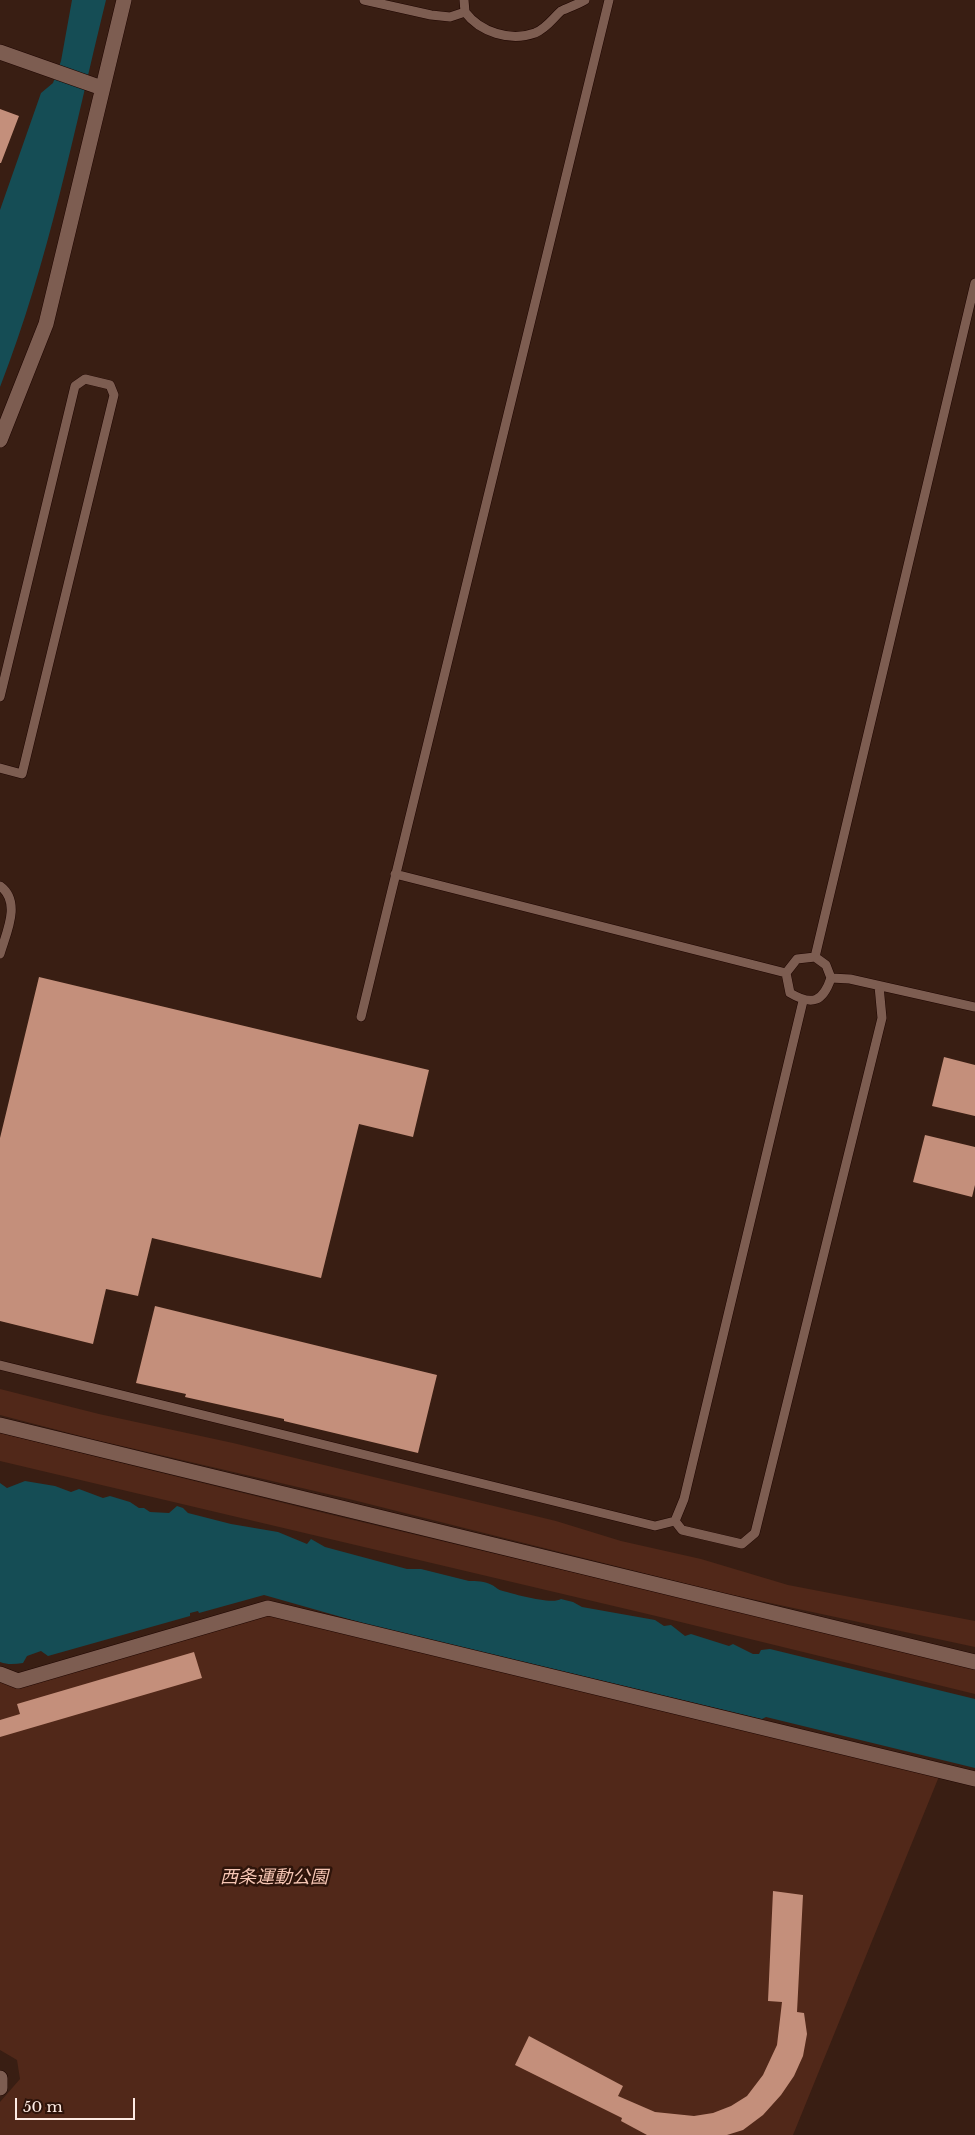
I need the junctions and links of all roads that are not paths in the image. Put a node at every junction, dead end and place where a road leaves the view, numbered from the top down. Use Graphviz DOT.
graph roads {
  1 [pos="124,0"];
  2 [pos="364,0"];
  3 [pos="464,0"];
  4 [pos="585,0"];
  5 [pos="609,0"];
  6 [pos="563,5"];
  7 [pos="465,12"];
  8 [pos="0,52"];
  9 [pos="97,87"];
  10 [pos="975,283"];
  11 [pos="0,440"];
  12 [pos="0,697"];
  13 [pos="0,768"];
  14 [pos="396,874"];
  15 [pos="0,886"];
  16 [pos="0,954"];
  17 [pos="815,957"];
  18 [pos="786,973"];
  19 [pos="831,978"];
  20 [pos="879,986"];
  21 [pos="803,1001"];
  22 [pos="975,1007"];
  23 [pos="361,1017"];
  24 [pos="0,1365"];
  25 [pos="0,1425"];
  26 [pos="675,1521"];
  27 [pos="975,1662"];
  28 [pos="0,1674"];
  29 [pos="975,1779"];
  30 [pos="0,2078"];
  31 [pos="0,2088"];
  1 -- 9 [label="street"];
  2 -- 7 [label="lane"];
  3 -- 7 [label="lane"];
  4 -- 6 [label="lane"];
  5 -- 14 [label="lane"];
  6 -- 7 [label="lane"];
  8 -- 9 [label="street"];
  9 -- 11 [label="street"];
  10 -- 17 [label="lane"];
  12 -- 13 [label="lane"];
  14 -- 18 [label="lane"];
  14 -- 23 [label="lane"];
  15 -- 16 [label="lane"];
  17 -- 18 [label="lane"];
  17 -- 19 [label="lane"];
  18 -- 21 [label="lane"];
  19 -- 20 [label="lane"];
  19 -- 21 [label="lane"];
  20 -- 22 [label="lane"];
  20 -- 26 [label="lane"];
  21 -- 26 [label="lane"];
  24 -- 26 [label="lane"];
  25 -- 27 [label="street"];
  28 -- 29 [label="street"];
  30 -- 31 [label="street"];
}
